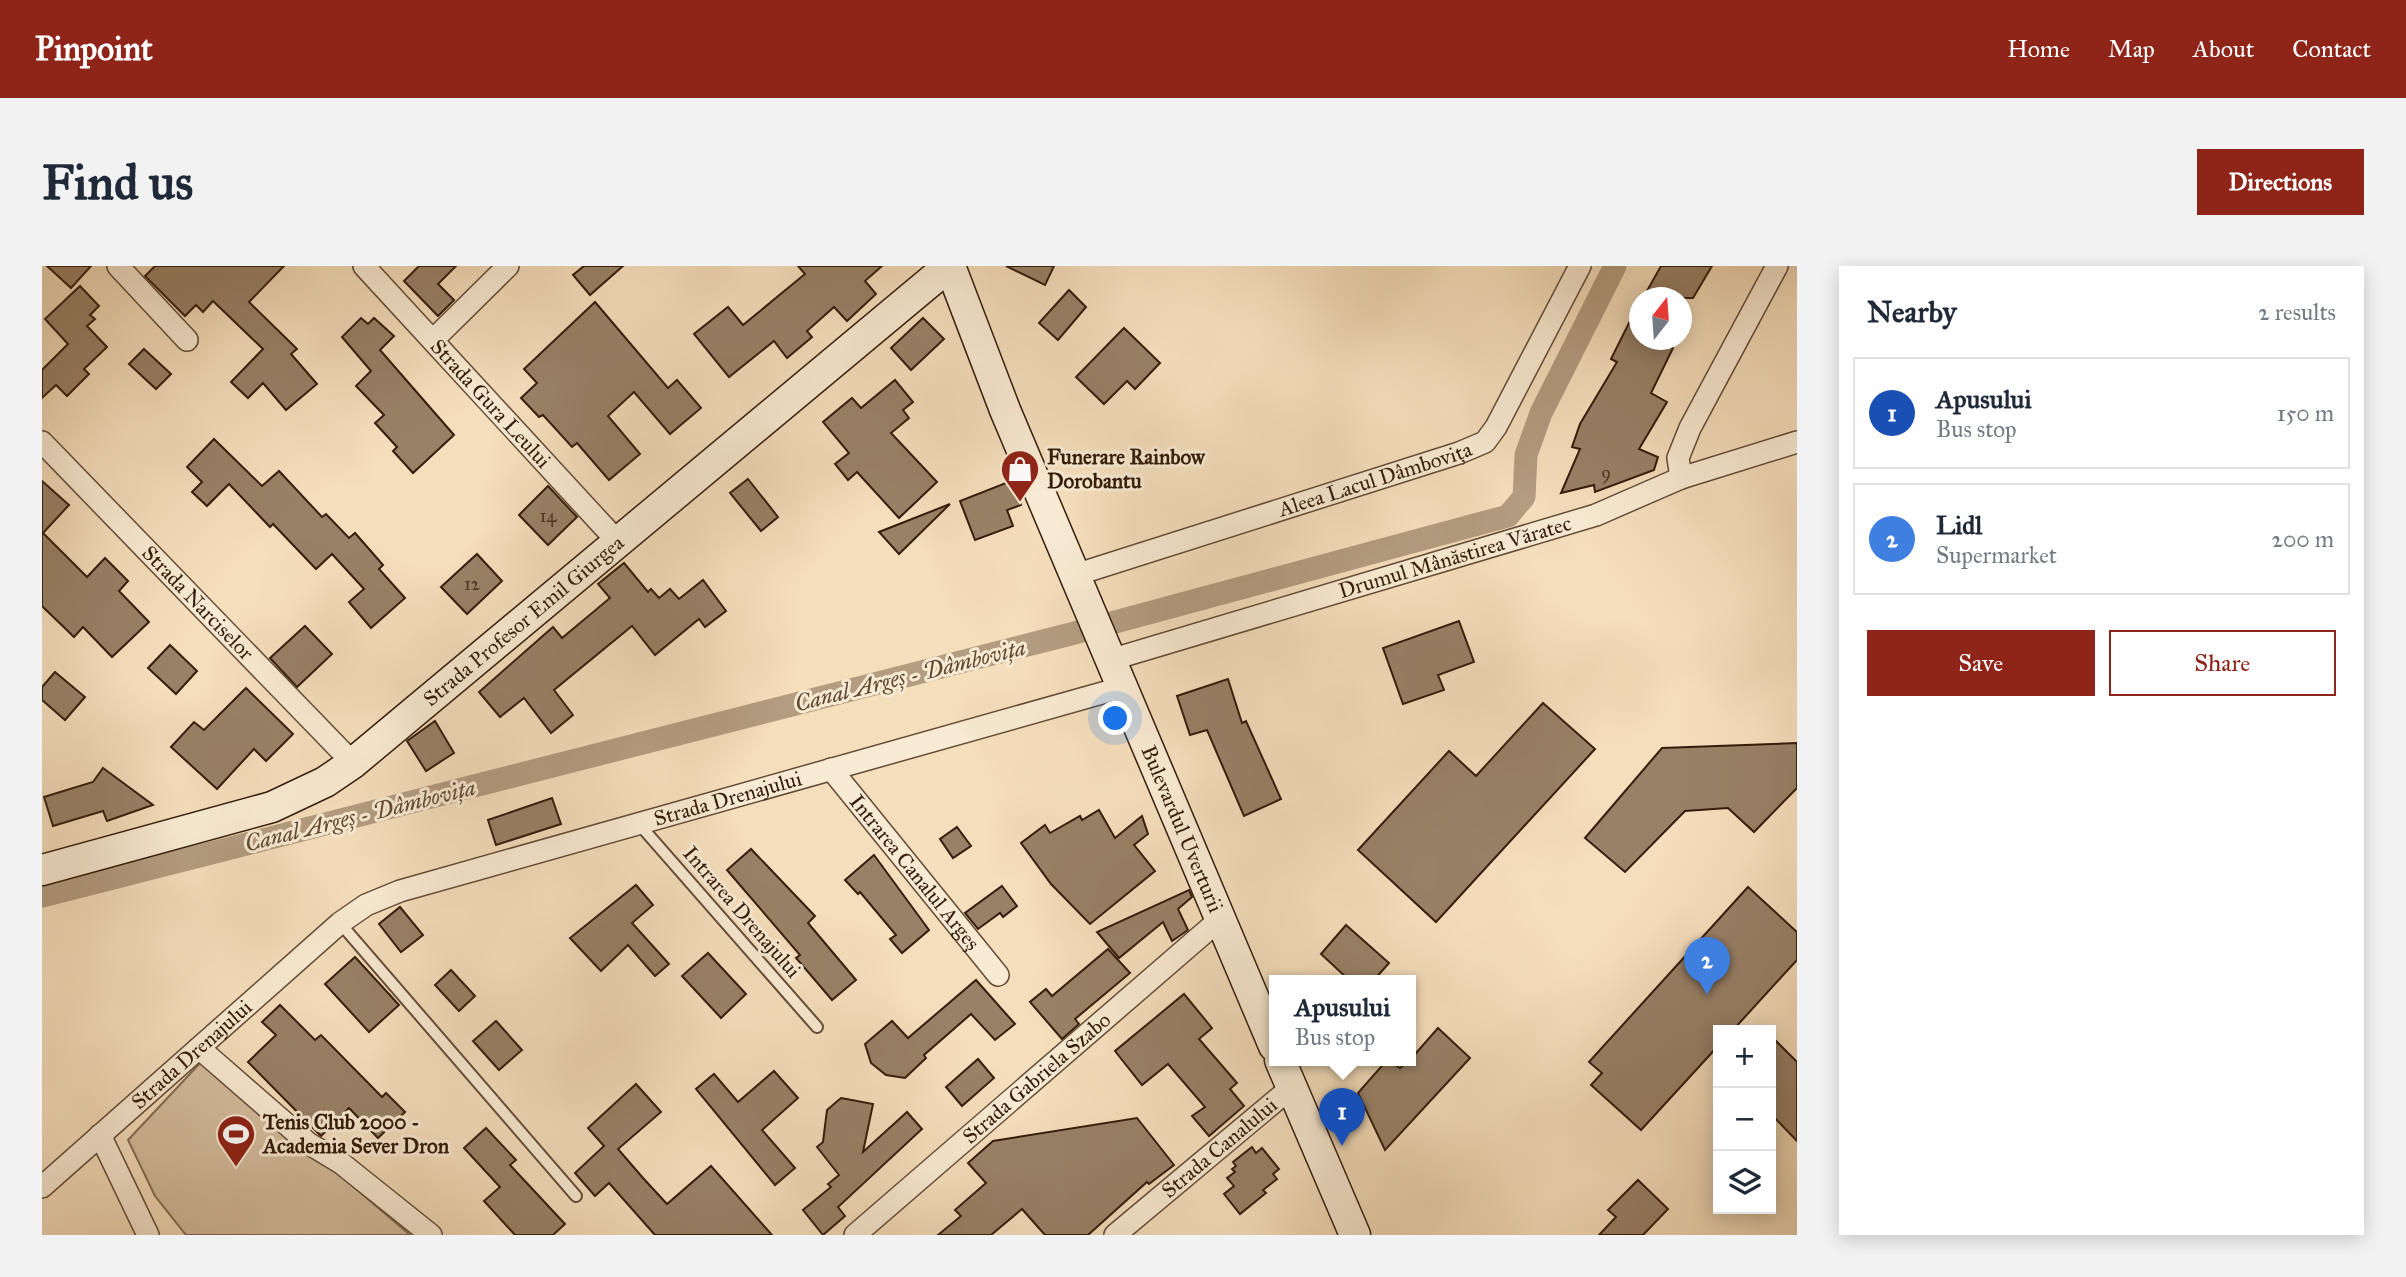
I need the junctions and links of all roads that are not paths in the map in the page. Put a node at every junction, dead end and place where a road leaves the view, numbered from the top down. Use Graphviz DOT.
graph roads {
  1 [pos="118,266"];
  2 [pos="364,266"];
  3 [pos="508,266"];
  4 [pos="949,266"];
  5 [pos="1580,266"];
  6 [pos="1777,266"];
  7 [pos="187,340"];
  8 [pos="433,340"];
  9 [pos="42,442"];
  10 [pos="1797,442"];
  11 [pos="1681,478"];
  12 [pos="618,542"];
  13 [pos="1074,575"];
  14 [pos="1110,660"];
  15 [pos="1120,688"];
  16 [pos="353,763"];
  17 [pos="831,769"];
  18 [pos="638,822"];
  19 [pos="42,870"];
  20 [pos="1219,921"];
  21 [pos="340,923"];
  22 [pos="998,975"];
  23 [pos="817,1027"];
  24 [pos="1269,1035"];
  25 [pos="199,1048"];
  26 [pos="1286,1074"];
  27 [pos="100,1135"];
  28 [pos="42,1186"];
  29 [pos="576,1196"];
  30 [pos="1353,1234"];
  31 [pos="148,1235"];
  32 [pos="431,1235"];
  33 [pos="855,1235"];
  34 [pos="1115,1235"];
  1 -- 7 [label="street"];
  2 -- 8 [label="street, Strada Gura Leului"];
  3 -- 8 [label="street"];
  4 -- 12 [label="street, Strada Profesor Emil Giurgea"];
  4 -- 13 [label="street, Bulevardul Uverturii"];
  5 -- 13 [label="street, Aleea Lacul Dâmbovița"];
  6 -- 11 [label="street"];
  8 -- 12 [label="street, Strada Gura Leului"];
  9 -- 16 [label="street, Strada Narciselor"];
  10 -- 11 [label="street, Drumul Mânăstirea Văratec"];
  11 -- 14 [label="street, Drumul Mânăstirea Văratec"];
  12 -- 16 [label="street, Strada Profesor Emil Giurgea"];
  13 -- 14 [label="street, Bulevardul Uverturii"];
  14 -- 15 [label="street, Bulevardul Uverturii"];
  15 -- 17 [label="street, Strada Drenajului"];
  15 -- 20 [label="street, Bulevardul Uverturii"];
  16 -- 19 [label="street, Strada Profesor Emil Giurgea"];
  17 -- 18 [label="street, Strada Drenajului"];
  17 -- 22 [label="street, Intrarea Canalul Argeș"];
  18 -- 21 [label="street, Strada Drenajului"];
  18 -- 23 [label="lane, Intrarea Drenajului"];
  20 -- 24 [label="street, Bulevardul Uverturii"];
  20 -- 33 [label="street, Strada Gabriela Szabo"];
  21 -- 25 [label="street, Strada Drenajului"];
  21 -- 29 [label="lane"];
  25 -- 27 [label="street, Strada Drenajului"];
  25 -- 32 [label="street"];
  26 -- 30 [label="street"];
  26 -- 34 [label="street, Strada Canalului"];
  27 -- 28 [label="street, Strada Drenajului"];
  27 -- 31 [label="street"];
}
